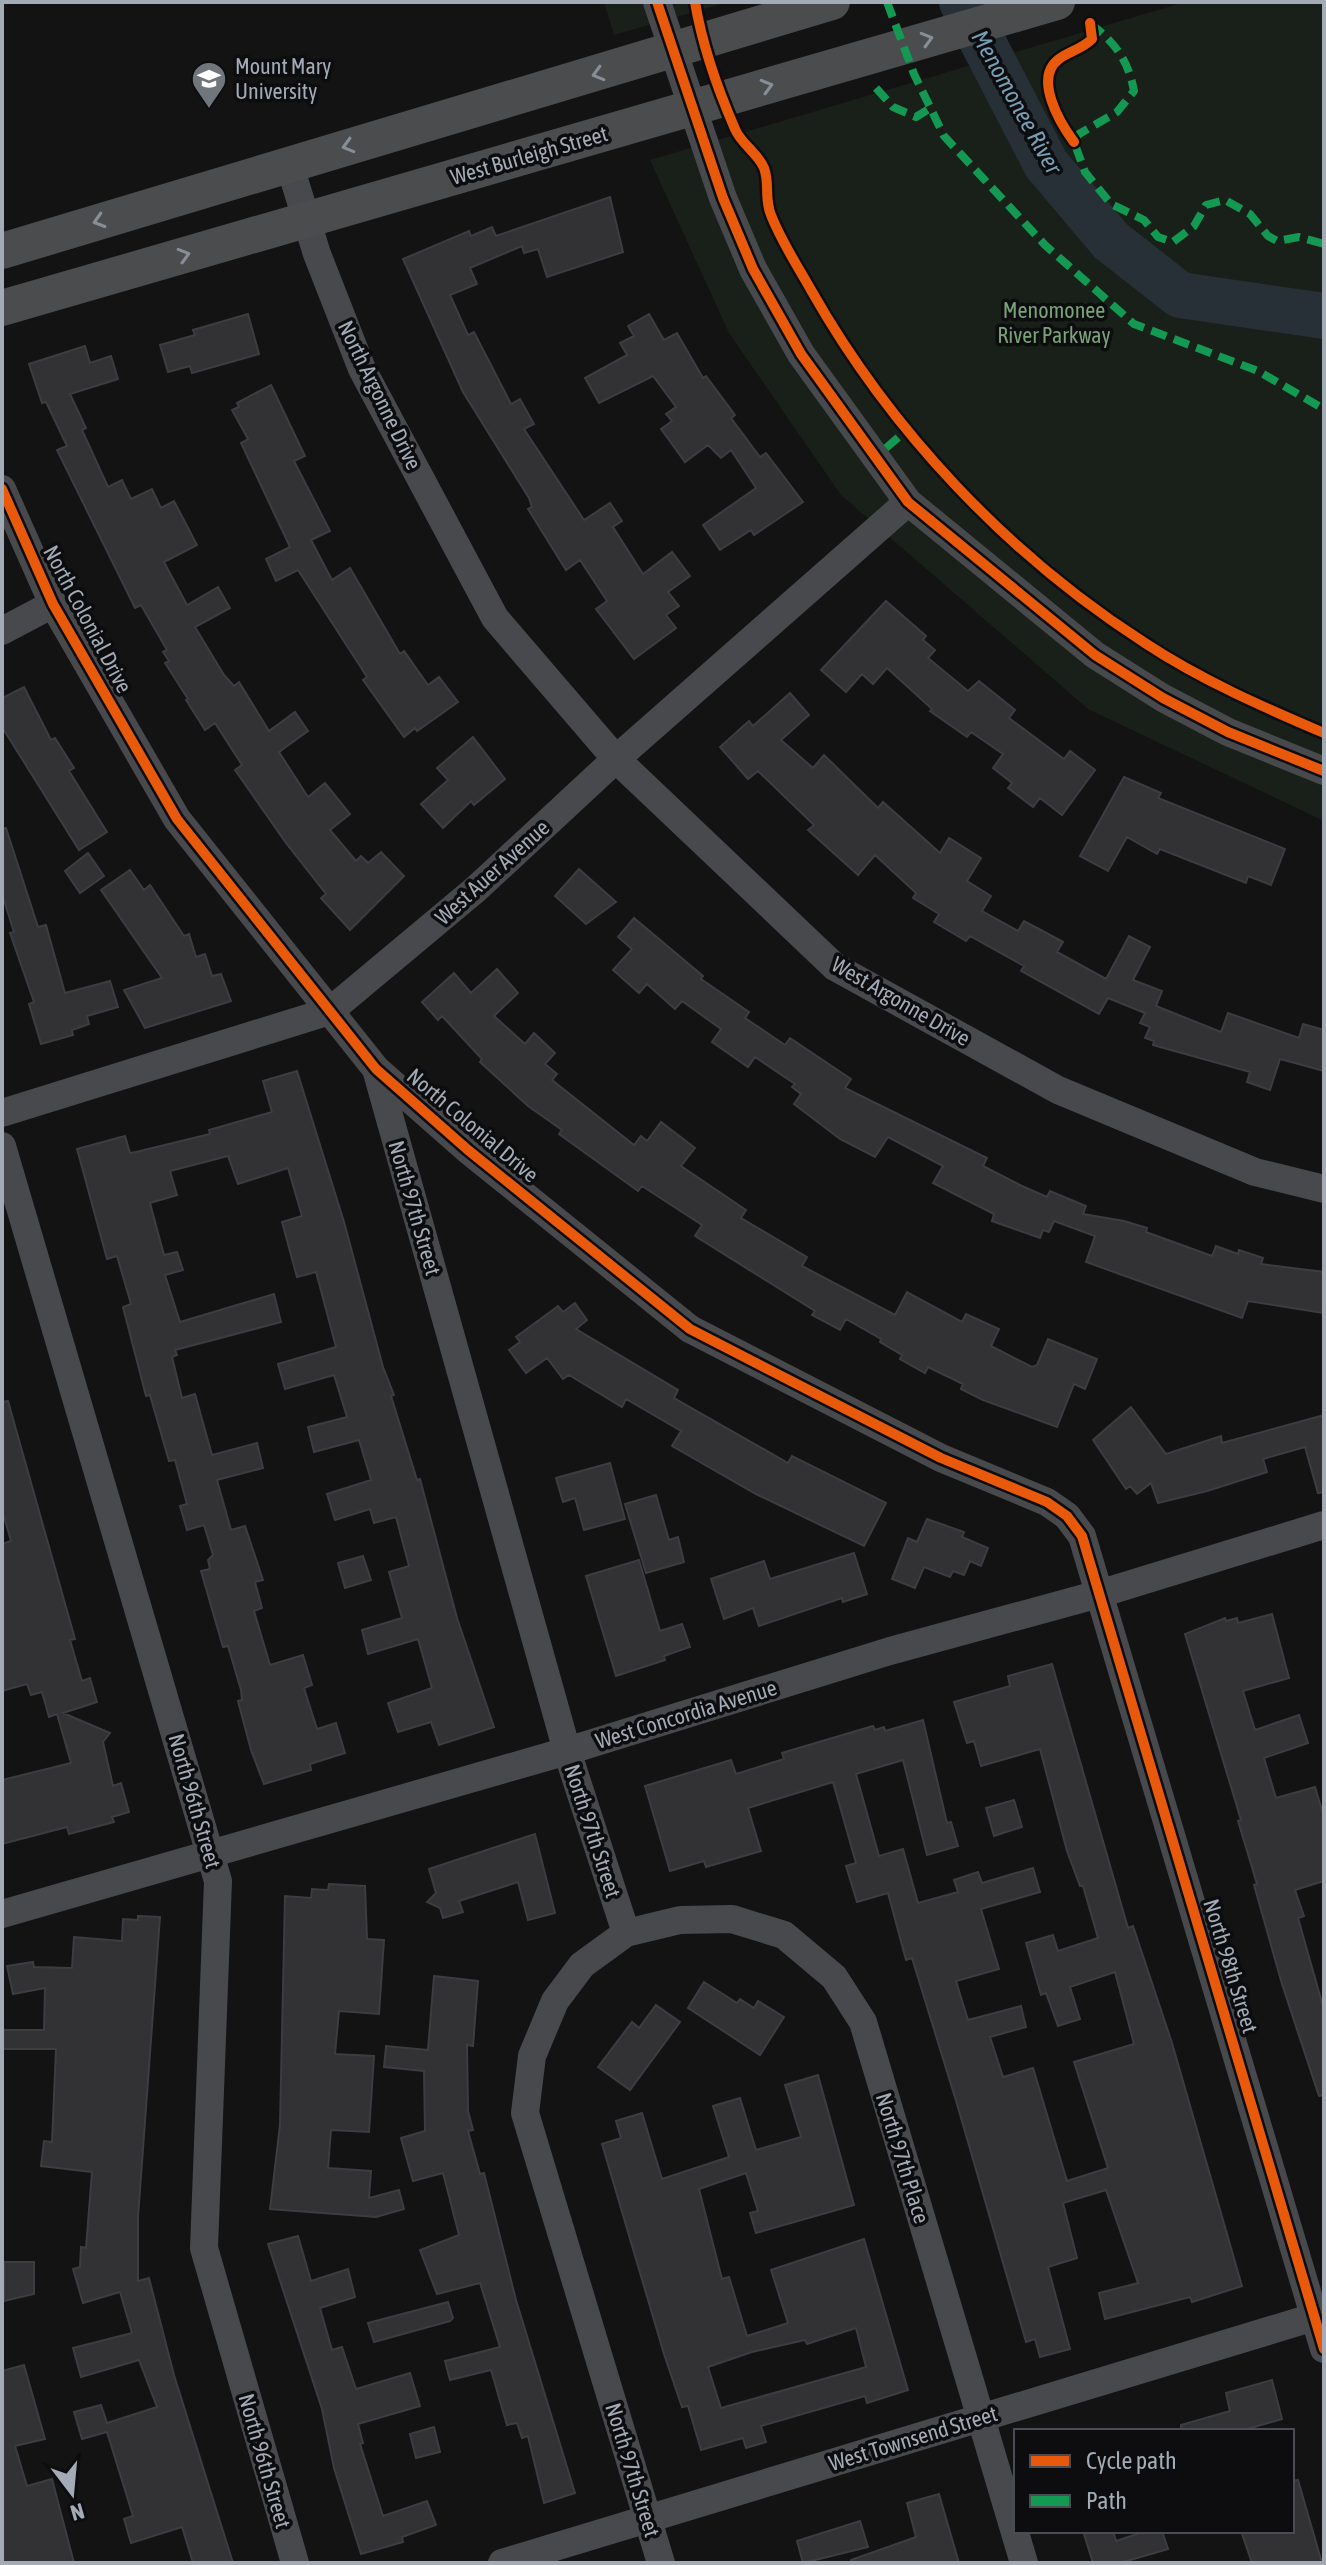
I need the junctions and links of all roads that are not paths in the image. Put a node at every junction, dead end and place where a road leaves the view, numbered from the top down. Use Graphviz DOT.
graph roads {
  1 [pos="657,2"];
  2 [pos="831,2"];
  3 [pos="1057,2"];
  4 [pos="673,52"];
  5 [pos="542,90"];
  6 [pos="692,108"];
  7 [pos="559,146"];
  8 [pos="289,163"];
  9 [pos="306,219"];
  10 [pos="2,251"];
  11 [pos="2,308"];
  12 [pos="2,489"];
  13 [pos="908,502"];
  14 [pos="53,604"];
  15 [pos="495,618"];
  16 [pos="2,631"];
  17 [pos="616,759"];
  18 [pos="1324,771"];
  19 [pos="330,1011"];
  20 [pos="376,1069"];
  21 [pos="2,1113"];
  22 [pos="2,1146"];
  23 [pos="1324,1189"];
  24 [pos="1324,1525"];
  25 [pos="1099,1594"];
  26 [pos="567,1751"];
  27 [pos="211,1854"];
  28 [pos="2,1914"];
  29 [pos="626,1933"];
  30 [pos="1320,2316"];
  31 [pos="1324,2349"];
  32 [pos="981,2417"];
  33 [pos="648,2518"];
  34 [pos="1014,2529"];
  35 [pos="1015,2533"];
  36 [pos="295,2563"];
  37 [pos="502,2563"];
  38 [pos="661,2563"];
  39 [pos="1024,2563"];
  1 -- 4 [label="street"];
  2 -- 4 [label="main road"];
  6 -- 3 [label="main road, West Burleigh Street, one-way"];
  4 -- 5 [label="main road, one-way"];
  4 -- 6 [label="street"];
  5 -- 7 [label="main road"];
  5 -- 8 [label="main road, one-way"];
  6 -- 7 [label="main road, West Burleigh Street"];
  6 -- 13 [label="street"];
  7 -- 9 [label="main road, West Burleigh Street"];
  8 -- 9 [label="street, North Argonne Drive"];
  8 -- 10 [label="main road, one-way"];
  11 -- 9 [label="main road, West Burleigh Street, one-way"];
  9 -- 15 [label="street, North Argonne Drive"];
  12 -- 14 [label="street, North Colonial Drive"];
  13 -- 17 [label="street, West Auer Avenue"];
  13 -- 18 [label="street"];
  14 -- 16 [label="street"];
  14 -- 19 [label="street, North Colonial Drive"];
  15 -- 17 [label="street, West Argonne Drive"];
  17 -- 19 [label="street, West Auer Avenue"];
  17 -- 23 [label="street, West Argonne Drive"];
  19 -- 20 [label="street, North Colonial Drive"];
  19 -- 21 [label="street, West Auer Avenue"];
  20 -- 25 [label="street, North Colonial Drive"];
  20 -- 26 [label="street, North 97th Street"];
  22 -- 27 [label="street, North 96th Street"];
  24 -- 25 [label="street, West Concordia Avenue"];
  25 -- 26 [label="street, West Concordia Avenue"];
  25 -- 30 [label="street, North 98th Street"];
  26 -- 27 [label="street, West Concordia Avenue"];
  26 -- 29 [label="street, North 97th Street"];
  27 -- 28 [label="street, West Concordia Avenue"];
  27 -- 36 [label="street, North 96th Street"];
  29 -- 32 [label="street, North 97th Place"];
  29 -- 33 [label="street, North 97th Street"];
  30 -- 31 [label="street, North 98th Street"];
  30 -- 32 [label="street, West Townsend Street"];
  32 -- 33 [label="street, West Townsend Street"];
  32 -- 34 [label="street, North 97th Place"];
  33 -- 37 [label="street, West Townsend Street"];
  33 -- 38 [label="street, North 97th Street"];
  35 -- 39 [label="street, North 97th Place"];
}
